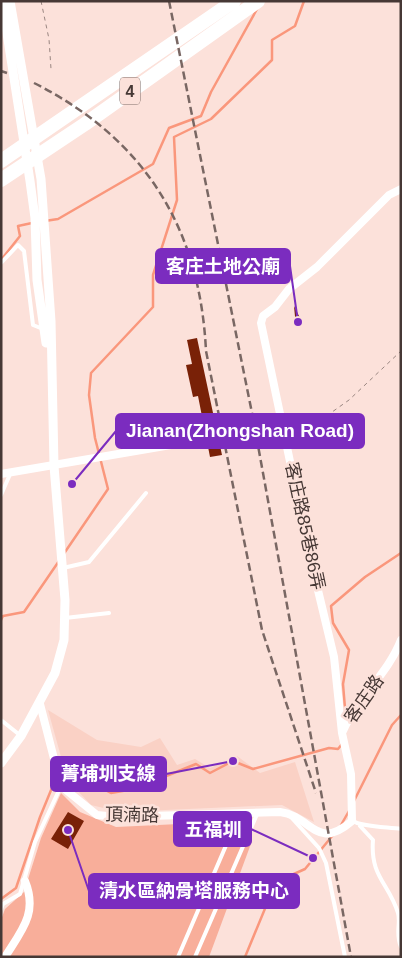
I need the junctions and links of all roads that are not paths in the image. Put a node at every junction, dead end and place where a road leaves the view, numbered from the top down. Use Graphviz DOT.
graph roads {
  1 [pos="2,1"];
  2 [pos="10,1"];
  3 [pos="234,1"];
  4 [pos="258,1"];
  5 [pos="17,66"];
  6 [pos="24,103"];
  7 [pos="1,161"];
  8 [pos="1,180"];
  9 [pos="401,189"];
  10 [pos="1,264"];
  11 [pos="45,330"];
  12 [pos="51,376"];
  13 [pos="200,440"];
  14 [pos="54,466"];
  15 [pos="11,472"];
  16 [pos="1,474"];
  17 [pos="146,493"];
  18 [pos="1,495"];
  19 [pos="63,568"];
  20 [pos="109,613"];
  21 [pos="65,618"];
  22 [pos="401,640"];
  23 [pos="40,704"];
  24 [pos="1,720"];
  25 [pos="342,733"];
  26 [pos="21,736"];
  27 [pos="1,763"];
  28 [pos="61,786"];
  29 [pos="259,812"];
  30 [pos="287,812"];
  31 [pos="240,813"];
  32 [pos="352,821"];
  33 [pos="360,826"];
  34 [pos="401,829"];
  35 [pos="24,881"];
  36 [pos="1,909"];
  37 [pos="401,947"];
  38 [pos="5,957"];
  39 [pos="178,957"];
  40 [pos="195,957"];
  41 [pos="345,957"];
  1 -- 5 [label="street"];
  2 -- 5 [label="street"];
  3 -- 7 [label="highway, 4"];
  4 -- 8 [label="highway, 4"];
  5 -- 6 [label="street"];
  6 -- 11 [label="street"];
  6 -- 12 [label="street"];
  9 -- 25 [label="street, 客庄路85巷86弄"];
  10 -- 11 [label="lane"];
  11 -- 12 [label="street"];
  12 -- 14 [label="street"];
  13 -- 14 [label="street"];
  14 -- 15 [label="street"];
  14 -- 19 [label="street"];
  15 -- 16 [label="street"];
  15 -- 18 [label="lane"];
  17 -- 19 [label="lane"];
  19 -- 21 [label="street"];
  20 -- 21 [label="lane"];
  21 -- 23 [label="street"];
  22 -- 25 [label="street, 客庄路"];
  23 -- 26 [label="street"];
  23 -- 28 [label="street"];
  24 -- 26 [label="lane"];
  25 -- 32 [label="street, 客庄路"];
  26 -- 27 [label="street"];
  28 -- 31 [label="street, 頂湳路"];
  28 -- 35 [label="lane"];
  29 -- 30 [label="street, 頂湳路"];
  29 -- 31 [label="street, 頂湳路"];
  29 -- 40 [label="lane"];
  30 -- 32 [label="street"];
  30 -- 41 [label="lane"];
  31 -- 39 [label="lane"];
  32 -- 33 [label="lane"];
  33 -- 34 [label="lane"];
  33 -- 37 [label="lane"];
  35 -- 36 [label="lane"];
  35 -- 38 [label="street"];
}
